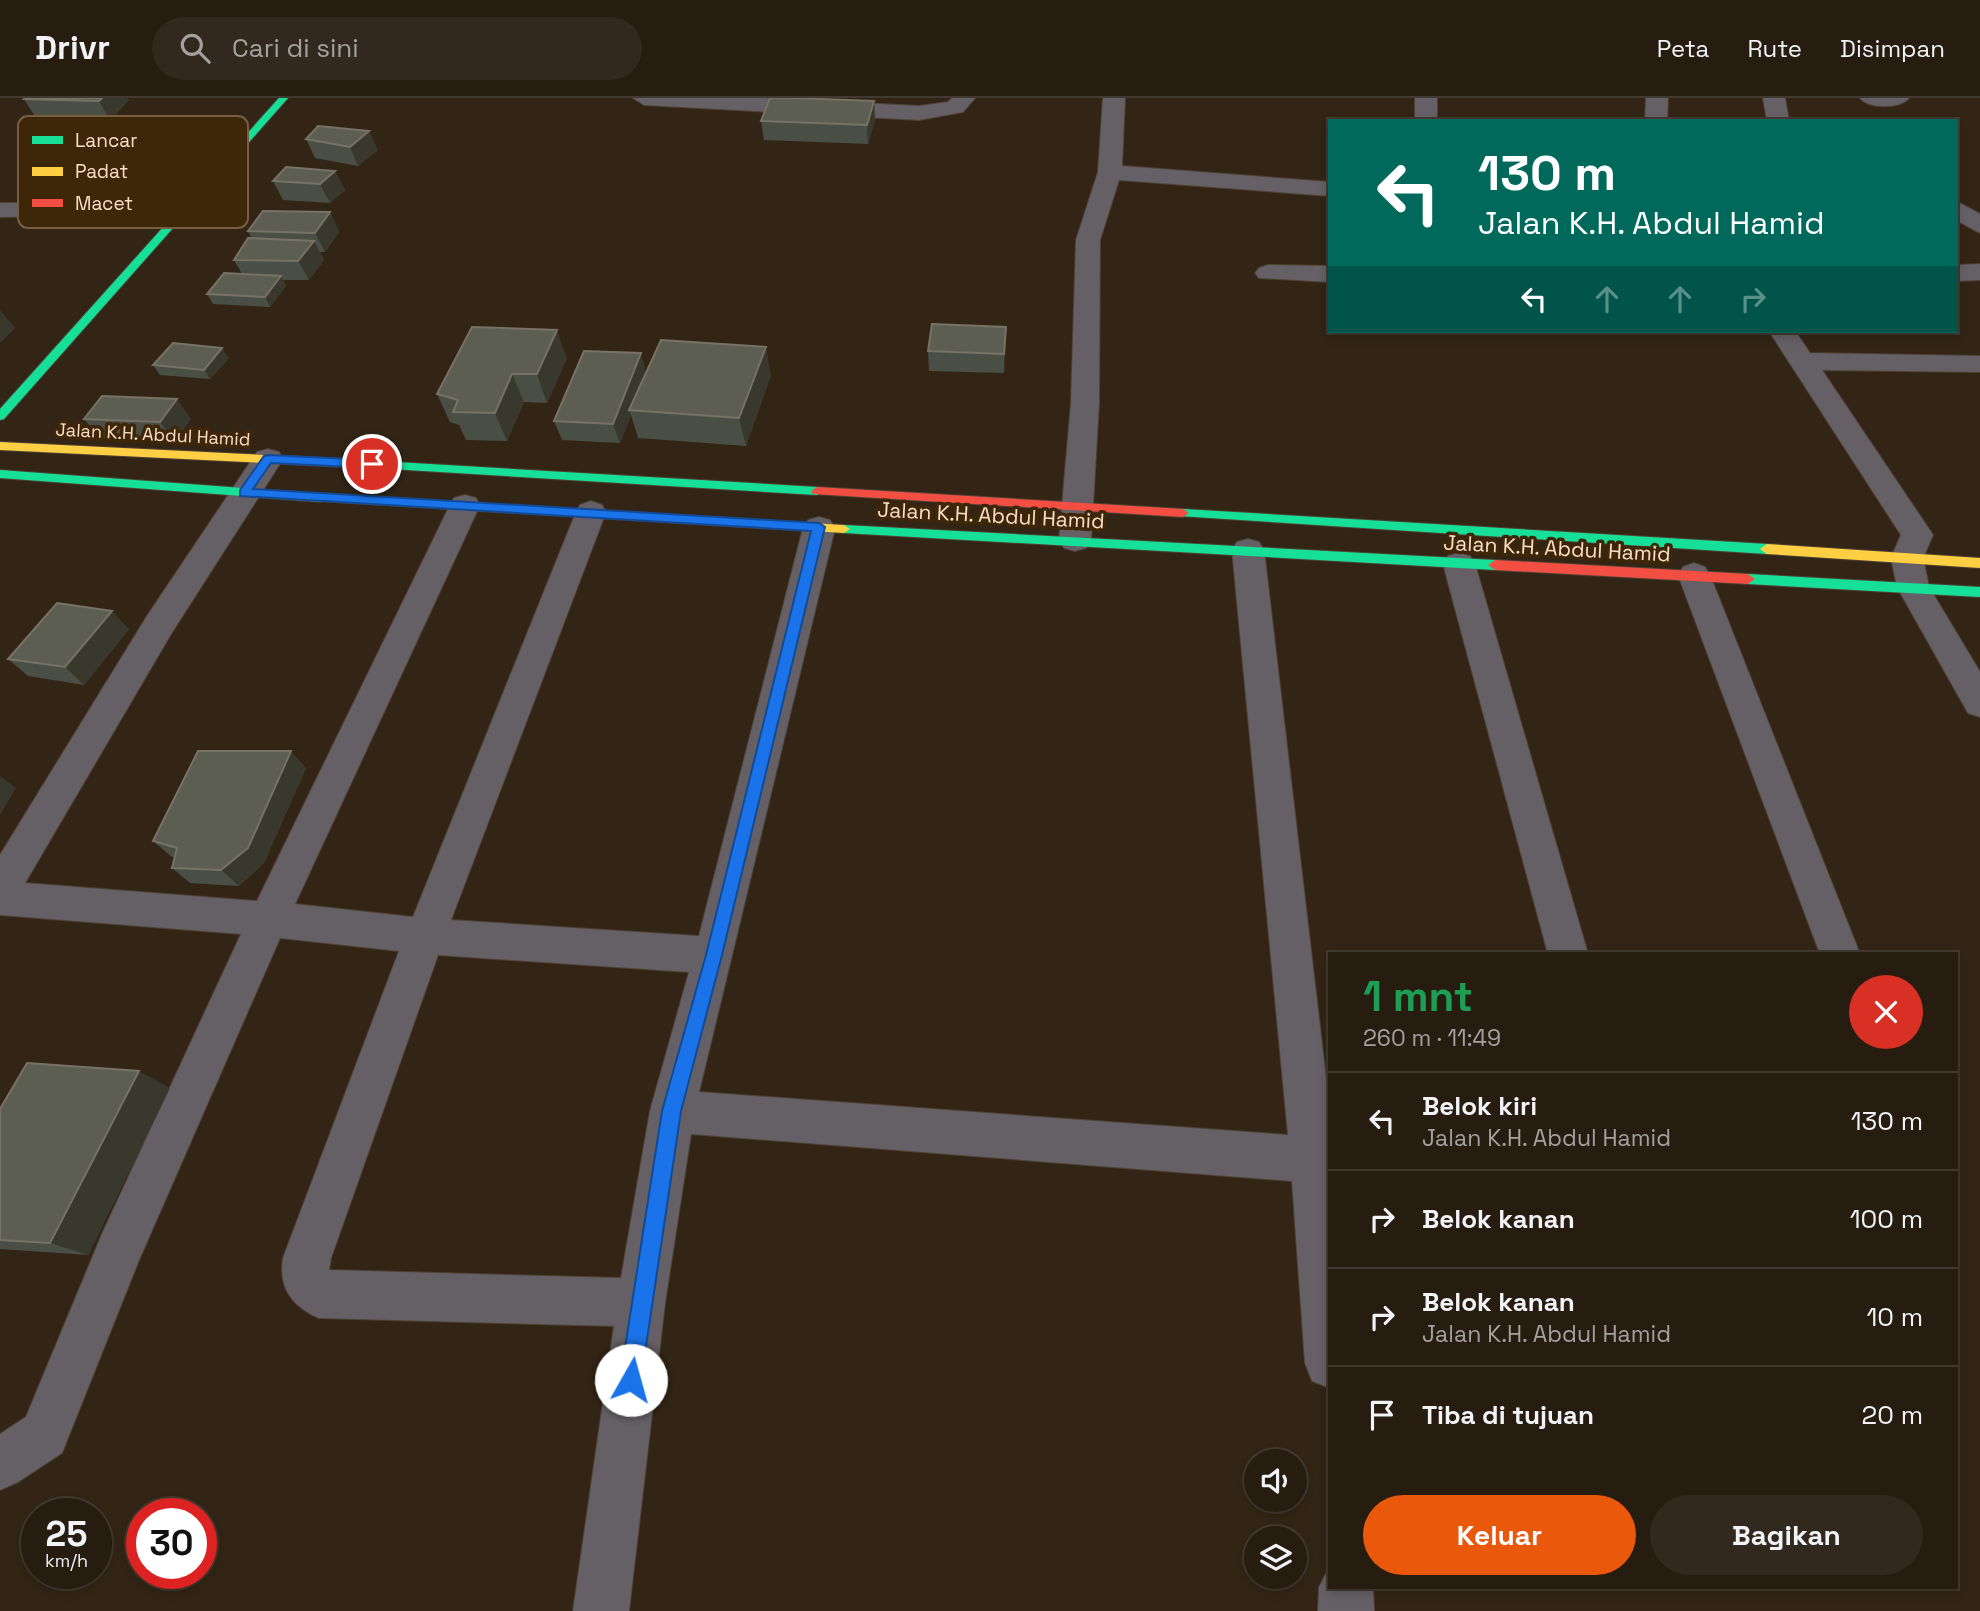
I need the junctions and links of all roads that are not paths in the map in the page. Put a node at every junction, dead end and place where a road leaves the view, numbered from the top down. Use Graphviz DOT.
graph roads {
  1 [pos="284,98"];
  2 [pos="644,98"];
  3 [pos="964,98"];
  4 [pos="1114,98"];
  5 [pos="1426,98"];
  6 [pos="1657,98"];
  7 [pos="1774,98"];
  8 [pos="1886,99"];
  9 [pos="1426,119"];
  10 [pos="1657,119"];
  11 [pos="1778,119"];
  12 [pos="1899,119"];
  13 [pos="248,137"];
  14 [pos="1110,172"];
  15 [pos="1328,189"];
  16 [pos="0,210"];
  17 [pos="18,210"];
  18 [pos="1958,210"];
  19 [pos="1980,226"];
  20 [pos="164,228"];
  21 [pos="1980,272"];
  22 [pos="1268,273"];
  23 [pos="1958,273"];
  24 [pos="1328,274"];
  25 [pos="1783,333"];
  26 [pos="1804,361"];
  27 [pos="1980,364"];
  28 [pos="0,416"];
  29 [pos="0,446"];
  30 [pos="268,459"];
  31 [pos="0,474"];
  32 [pos="244,493"];
  33 [pos="465,505"];
  34 [pos="1077,509"];
  35 [pos="592,512"];
  36 [pos="819,527"];
  37 [pos="1074,540"];
  38 [pos="1248,550"];
  39 [pos="1980,562"];
  40 [pos="1460,565"];
  41 [pos="1910,573"];
  42 [pos="1694,575"];
  43 [pos="1980,592"];
  44 [pos="1980,703"];
  45 [pos="0,890"];
  46 [pos="0,898"];
  47 [pos="268,919"];
  48 [pos="425,936"];
  49 [pos="1567,952"];
  50 [pos="1839,952"];
  51 [pos="714,955"];
  52 [pos="671,1111"];
  53 [pos="1321,1160"];
  54 [pos="640,1303"];
  55 [pos="1328,1318"];
  56 [pos="0,1464"];
  57 [pos="1346,1589"];
  58 [pos="601,1611"];
  59 [pos="1346,1611"];
  1 -- 13 [label="highway"];
  2 -- 3 [label="street"];
  4 -- 14 [label="street"];
  5 -- 9 [label="street"];
  6 -- 10 [label="street"];
  7 -- 11 [label="street"];
  8 -- 12 [label="street"];
  14 -- 15 [label="street"];
  14 -- 34 [label="street"];
  16 -- 17 [label="street"];
  18 -- 19 [label="street"];
  20 -- 28 [label="highway"];
  21 -- 23 [label="street"];
  22 -- 24 [label="street"];
  25 -- 26 [label="street"];
  26 -- 27 [label="street"];
  26 -- 41 [label="street"];
  29 -- 30 [label="highway, Jalan K.H. Abdul Hamid"];
  30 -- 32 [label="street"];
  30 -- 34 [label="highway, Jalan K.H. Abdul Hamid"];
  31 -- 32 [label="highway, Jalan K.H. Abdul Hamid"];
  32 -- 33 [label="highway, Jalan K.H. Abdul Hamid"];
  32 -- 45 [label="street"];
  33 -- 35 [label="highway, Jalan K.H. Abdul Hamid"];
  33 -- 47 [label="street"];
  34 -- 37 [label="street"];
  34 -- 41 [label="highway, Jalan K.H. Abdul Hamid"];
  35 -- 36 [label="highway, Jalan K.H. Abdul Hamid"];
  35 -- 48 [label="street"];
  36 -- 37 [label="highway, Jalan K.H. Abdul Hamid"];
  36 -- 51 [label="street"];
  37 -- 38 [label="highway, Jalan K.H. Abdul Hamid"];
  38 -- 40 [label="highway, Jalan K.H. Abdul Hamid"];
  38 -- 53 [label="street"];
  39 -- 41 [label="highway, Jalan K.H. Abdul Hamid"];
  40 -- 42 [label="highway, Jalan K.H. Abdul Hamid"];
  40 -- 49 [label="street"];
  41 -- 42 [label="highway, Jalan K.H. Abdul Hamid"];
  41 -- 43 [label="highway, Jalan K.H. Abdul Hamid"];
  41 -- 44 [label="street"];
  42 -- 50 [label="street"];
  46 -- 47 [label="street"];
  47 -- 48 [label="street"];
  47 -- 56 [label="street"];
  48 -- 51 [label="street"];
  48 -- 54 [label="street"];
  51 -- 52 [label="street"];
  52 -- 53 [label="street"];
  52 -- 54 [label="street"];
  53 -- 55 [label="street"];
  54 -- 58 [label="street"];
  57 -- 59 [label="street"];
}
